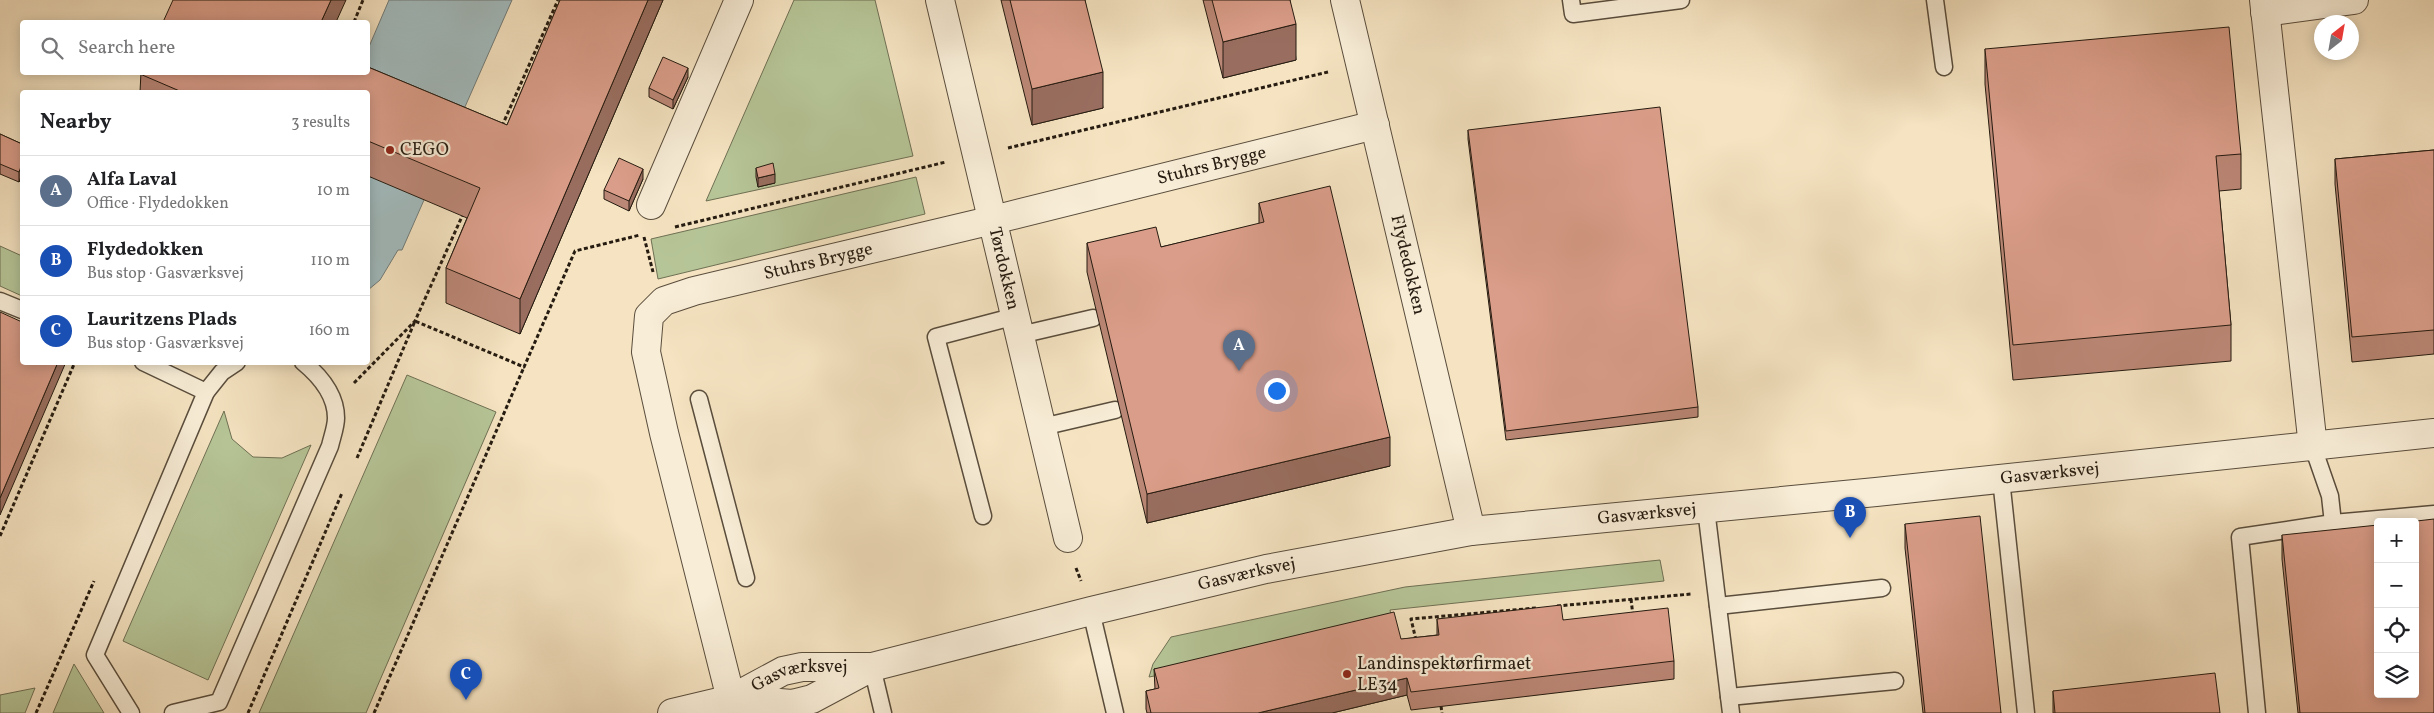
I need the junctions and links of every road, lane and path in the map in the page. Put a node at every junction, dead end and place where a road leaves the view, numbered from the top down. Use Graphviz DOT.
graph roads {
  1 [pos="363,0"];
  2 [pos="558,0"];
  3 [pos="740,0"];
  4 [pos="940,0"];
  5 [pos="1345,0"];
  6 [pos="1571,0"];
  7 [pos="1681,0"];
  8 [pos="1935,0"];
  9 [pos="2354,0"];
  10 [pos="2264,6"];
  11 [pos="355,20"];
  12 [pos="1360,64"];
  13 [pos="1944,66"];
  14 [pos="1375,125"];
  15 [pos="498,134"];
  16 [pos="977,155"];
  17 [pos="467,205"];
  18 [pos="651,205"];
  19 [pos="993,220"];
  20 [pos="672,227"];
  21 [pos="0,301"];
  22 [pos="664,301"];
  23 [pos="20,309"];
  24 [pos="1093,318"];
  25 [pos="415,321"];
  26 [pos="1018,326"];
  27 [pos="74,365"];
  28 [pos="149,365"];
  29 [pos="232,365"];
  30 [pos="307,365"];
  31 [pos="524,367"];
  32 [pos="206,392"];
  33 [pos="700,399"];
  34 [pos="333,405"];
  35 [pos="1115,410"];
  36 [pos="1042,427"];
  37 [pos="2434,433"];
  38 [pos="2313,447"];
  39 [pos="353,467"];
  40 [pos="2001,479"];
  41 [pos="345,485"];
  42 [pos="1706,509"];
  43 [pos="2434,514"];
  44 [pos="983,516"];
  45 [pos="2333,523"];
  46 [pos="1471,531"];
  47 [pos="0,536"];
  48 [pos="1068,538"];
  49 [pos="746,578"];
  50 [pos="1882,588"];
  51 [pos="1631,599"];
  52 [pos="1717,599"];
  53 [pos="1547,607"];
  54 [pos="1538,608"];
  55 [pos="1091,611"];
  56 [pos="1491,612"];
  57 [pos="1492,621"];
  58 [pos="1634,622"];
  59 [pos="1418,646"];
  60 [pos="872,667"];
  61 [pos="1894,681"];
  62 [pos="731,700"];
  63 [pos="1730,705"];
  64 [pos="1441,706"];
  65 [pos="130,713"];
  66 [pos="173,713"];
  67 [pos="248,713"];
  68 [pos="374,713"];
  69 [pos="672,713"];
  70 [pos="883,713"];
  71 [pos="1115,713"];
  72 [pos="1442,713"];
  73 [pos="2026,713"];
  74 [pos="2257,713"];
  1 -- 11 [label="path"];
  2 -- 15 [label="path"];
  3 -- 18 [label="street"];
  4 -- 16 [label="street, Tørdokken"];
  5 -- 12 [label="street, Flydedokken"];
  6 -- 7 [label="lane"];
  8 -- 13 [label="lane"];
  9 -- 10 [label="street"];
  10 -- 38 [label="street"];
  12 -- 14 [label="street, Flydedokken"];
  12 -- 16 [label="path"];
  14 -- 19 [label="street, Stuhrs Brygge"];
  14 -- 46 [label="street, Flydedokken"];
  16 -- 19 [label="street, Tørdokken"];
  16 -- 20 [label="path"];
  17 -- 25 [label="path"];
  19 -- 22 [label="street, Stuhrs Brygge"];
  19 -- 26 [label="street, Tørdokken"];
  21 -- 23 [label="lane"];
  22 -- 31 [label="path"];
  22 -- 62 [label="street"];
  24 -- 26 [label="lane"];
  25 -- 31 [label="path"];
  25 -- 34 [label="path"];
  25 -- 39 [label="path"];
  26 -- 36 [label="street, Tørdokken"];
  26 -- 44 [label="lane"];
  27 -- 47 [label="path"];
  28 -- 32 [label="lane"];
  29 -- 32 [label="lane"];
  30 -- 34 [label="lane"];
  31 -- 68 [label="path"];
  32 -- 65 [label="lane"];
  33 -- 49 [label="lane"];
  34 -- 66 [label="lane"];
  35 -- 36 [label="lane"];
  36 -- 48 [label="street, Tørdokken"];
  37 -- 38 [label="street, Gasværksvej"];
  38 -- 40 [label="street, Gasværksvej"];
  38 -- 45 [label="lane"];
  40 -- 42 [label="street, Gasværksvej"];
  40 -- 73 [label="lane"];
  41 -- 67 [label="path"];
  42 -- 46 [label="street, Gasværksvej"];
  42 -- 52 [label="lane"];
  43 -- 45 [label="lane"];
  45 -- 74 [label="lane"];
  46 -- 55 [label="street, Gasværksvej"];
  48 -- 55 [label="path"];
  50 -- 52 [label="lane"];
  51 -- 52 [label="path"];
  51 -- 53 [label="path"];
  51 -- 58 [label="path"];
  52 -- 63 [label="lane"];
  54 -- 56 [label="path"];
  55 -- 60 [label="street, Gasværksvej"];
  55 -- 71 [label="lane"];
  56 -- 57 [label="path"];
  56 -- 59 [label="path"];
  60 -- 62 [label="street, Gasværksvej"];
  60 -- 70 [label="lane"];
  61 -- 63 [label="lane"];
  62 -- 69 [label="street, Gasværksvej"];
  64 -- 72 [label="path"];
}
